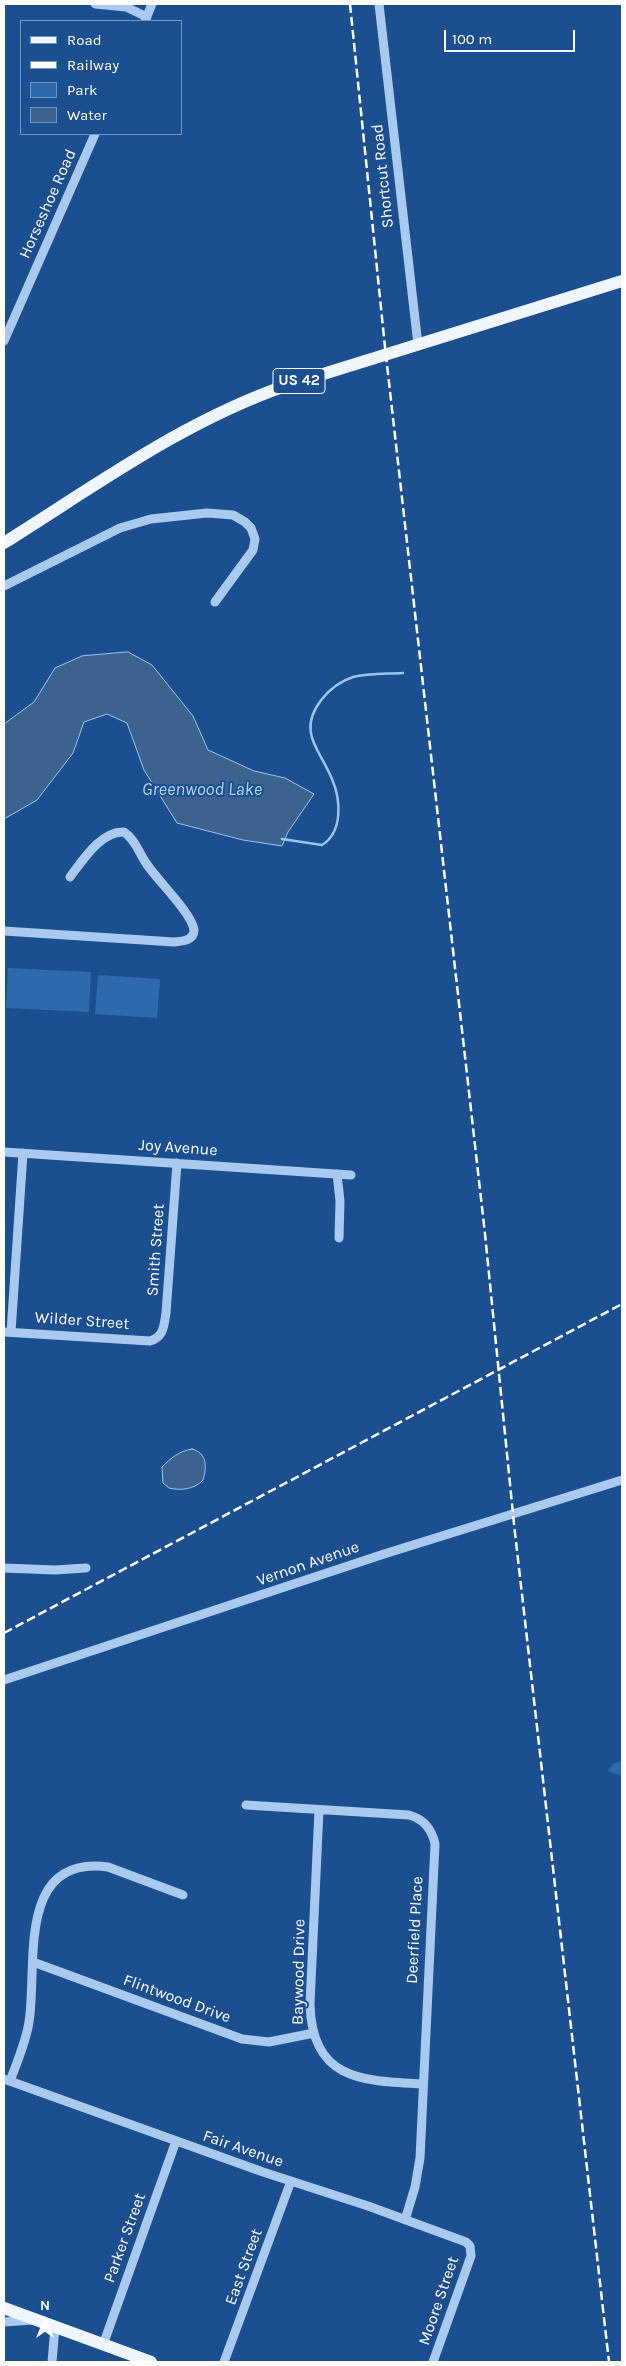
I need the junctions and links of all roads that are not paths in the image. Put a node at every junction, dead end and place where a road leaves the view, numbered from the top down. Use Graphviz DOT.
graph roads {
  1 [pos="95,4"];
  2 [pos="152,4"];
  3 [pos="379,4"];
  4 [pos="146,19"];
  5 [pos="95,135"];
  6 [pos="622,281"];
  7 [pos="4,341"];
  8 [pos="418,345"];
  9 [pos="4,543"];
  10 [pos="4,586"];
  11 [pos="215,602"];
  12 [pos="70,877"];
  13 [pos="4,931"];
  14 [pos="4,1152"];
  15 [pos="23,1153"];
  16 [pos="177,1163"];
  17 [pos="337,1174"];
  18 [pos="351,1176"];
  19 [pos="339,1238"];
  20 [pos="8,1332"];
  21 [pos="159,1337"];
  22 [pos="622,1480"];
  23 [pos="4,1568"];
  24 [pos="86,1568"];
  25 [pos="4,1680"];
  26 [pos="246,1805"];
  27 [pos="319,1810"];
  28 [pos="183,1895"];
  29 [pos="33,1962"];
  30 [pos="314,2033"];
  31 [pos="7,2080"];
  32 [pos="423,2084"];
  33 [pos="176,2141"];
  34 [pos="291,2181"];
  35 [pos="405,2220"];
  36 [pos="471,2249"];
  37 [pos="4,2308"];
  38 [pos="35,2320"];
  39 [pos="4,2322"];
  40 [pos="55,2327"];
  41 [pos="103,2345"];
  42 [pos="52,2362"];
  43 [pos="151,2362"];
  44 [pos="224,2362"];
  45 [pos="433,2362"];
  1 -- 4 [label="street"];
  2 -- 4 [label="street"];
  3 -- 8 [label="street, Shortcut Road"];
  5 -- 7 [label="street, Horseshoe Road"];
  6 -- 8 [label="main road, US 42"];
  8 -- 9 [label="main road, US 42"];
  10 -- 11 [label="street"];
  12 -- 13 [label="street"];
  14 -- 15 [label="street, Joy Avenue"];
  15 -- 16 [label="street, Joy Avenue"];
  15 -- 20 [label="street"];
  16 -- 17 [label="street, Joy Avenue"];
  16 -- 21 [label="street, Smith Street"];
  17 -- 18 [label="street, Joy Avenue"];
  17 -- 19 [label="street"];
  20 -- 21 [label="street, Wilder Street"];
  22 -- 25 [label="street, Vernon Avenue"];
  23 -- 24 [label="street"];
  26 -- 27 [label="street, Deerfield Place"];
  27 -- 30 [label="street, Baywood Drive"];
  27 -- 32 [label="street, Deerfield Place"];
  28 -- 29 [label="street"];
  29 -- 30 [label="street, Flintwood Drive"];
  29 -- 31 [label="street"];
  30 -- 32 [label="street, Baywood Drive"];
  31 -- 33 [label="street, Fair Avenue"];
  32 -- 35 [label="street, Deerfield Place"];
  33 -- 34 [label="street, Fair Avenue"];
  33 -- 41 [label="street, Parker Street"];
  34 -- 35 [label="street, Fair Avenue"];
  34 -- 44 [label="street, East Street"];
  35 -- 36 [label="street, Fair Avenue"];
  36 -- 45 [label="street, Moore Street"];
  37 -- 38 [label="main road"];
  38 -- 39 [label="street"];
  38 -- 40 [label="main road"];
  40 -- 41 [label="main road"];
  40 -- 42 [label="street"];
  41 -- 43 [label="main road"];
}
